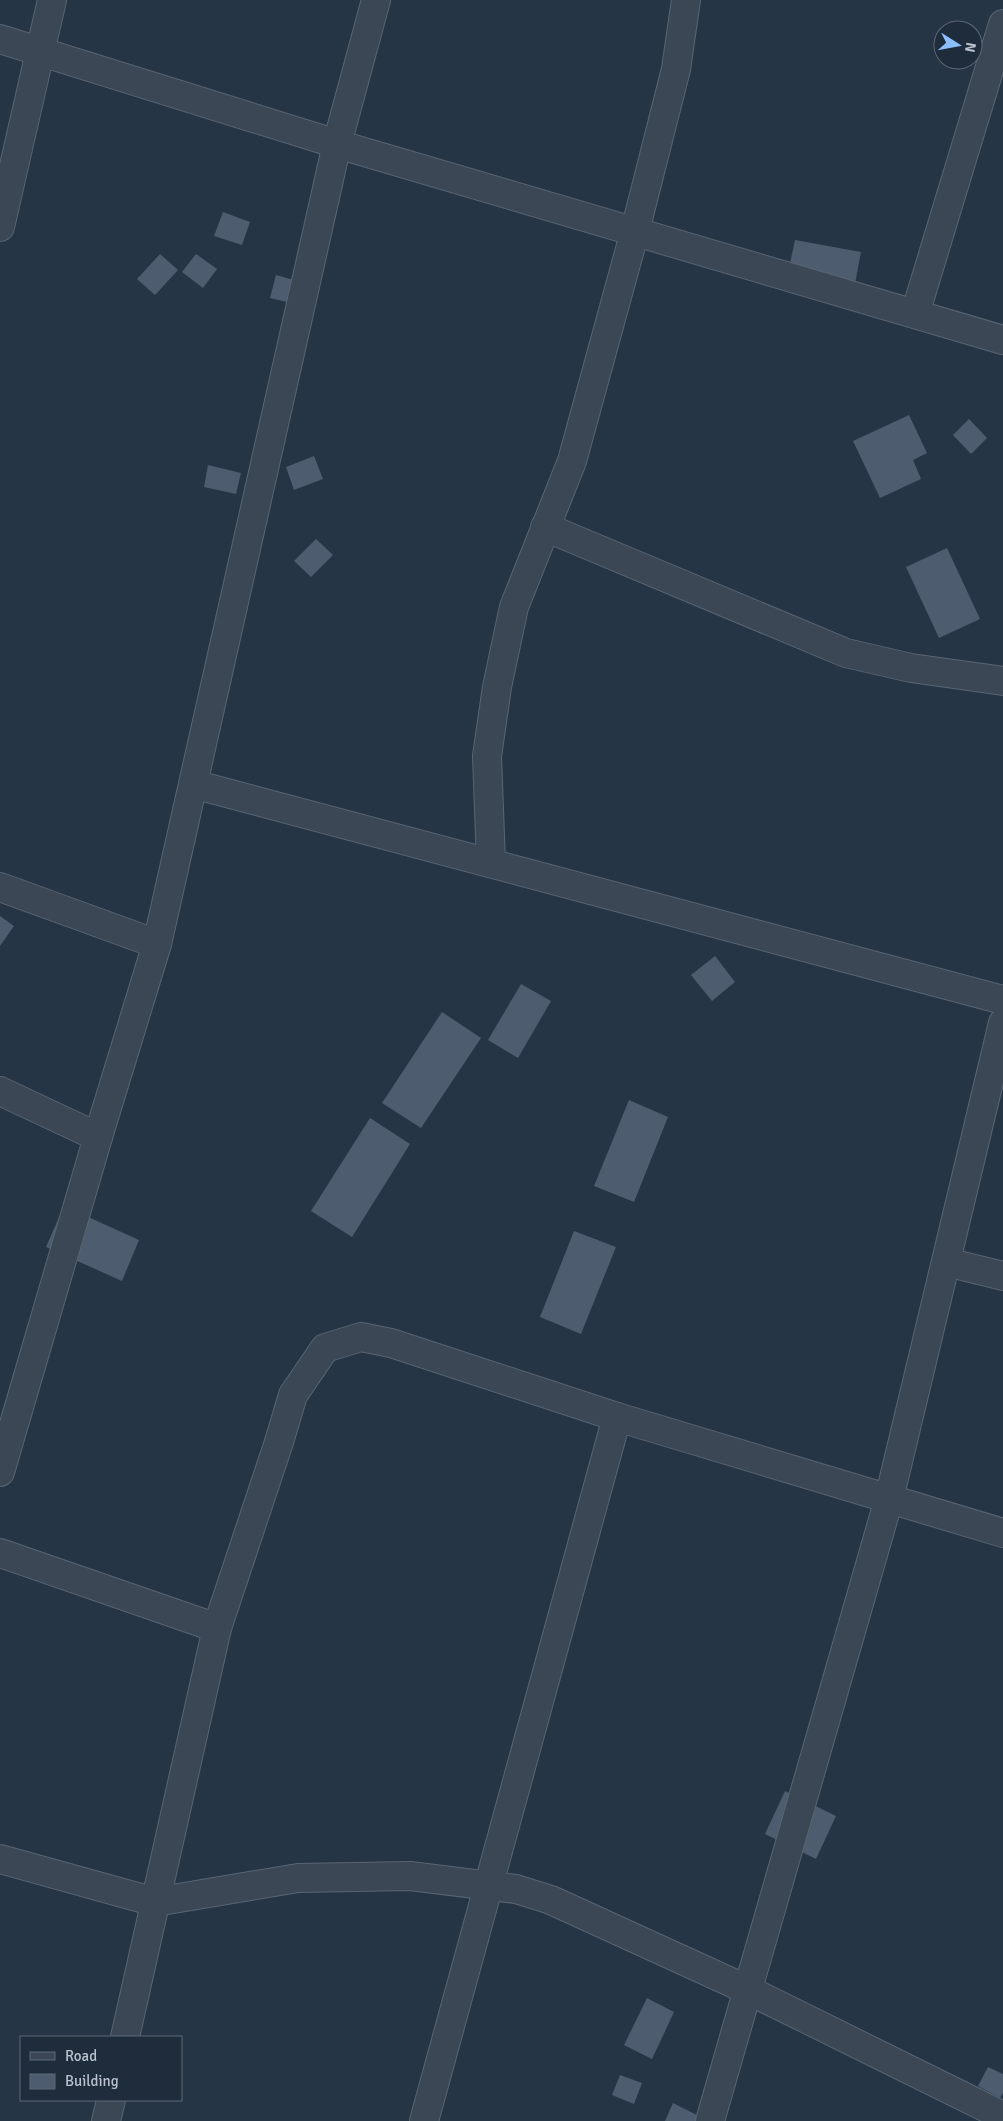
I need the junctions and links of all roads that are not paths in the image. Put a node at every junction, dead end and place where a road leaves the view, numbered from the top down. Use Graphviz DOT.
graph roads {
  1 [pos="52,0"];
  2 [pos="376,0"];
  3 [pos="686,0"];
  4 [pos="1003,24"];
  5 [pos="0,39"];
  6 [pos="39,51"];
  7 [pos="337,144"];
  8 [pos="0,226"];
  9 [pos="635,231"];
  10 [pos="916,314"];
  11 [pos="1003,340"];
  12 [pos="545,526"];
  13 [pos="1003,681"];
  14 [pos="193,784"];
  15 [pos="492,863"];
  16 [pos="0,887"];
  17 [pos="157,944"];
  18 [pos="1003,1000"];
  19 [pos="1003,1023"];
  20 [pos="0,1091"];
  21 [pos="98,1137"];
  22 [pos="946,1262"];
  23 [pos="1003,1276"];
  24 [pos="617,1417"];
  25 [pos="0,1472"];
  26 [pos="889,1499"];
  27 [pos="1003,1532"];
  28 [pos="0,1554"];
  29 [pos="217,1628"];
  30 [pos="0,1859"];
  31 [pos="489,1886"];
  32 [pos="155,1902"];
  33 [pos="748,1990"];
  34 [pos="125,2036"];
  35 [pos="111,2101"];
  36 [pos="1003,2116"];
  37 [pos="106,2121"];
  38 [pos="424,2121"];
  39 [pos="710,2121"];
  1 -- 6 [label="street"];
  2 -- 7 [label="street"];
  3 -- 9 [label="street"];
  4 -- 10 [label="street"];
  5 -- 6 [label="street"];
  6 -- 7 [label="street"];
  6 -- 8 [label="street"];
  7 -- 9 [label="street"];
  7 -- 14 [label="street"];
  9 -- 10 [label="street"];
  9 -- 12 [label="street"];
  10 -- 11 [label="street"];
  12 -- 13 [label="street"];
  12 -- 15 [label="street"];
  14 -- 15 [label="street"];
  14 -- 17 [label="street"];
  15 -- 18 [label="street"];
  16 -- 17 [label="street"];
  17 -- 21 [label="street"];
  19 -- 22 [label="street"];
  20 -- 21 [label="street"];
  21 -- 25 [label="street"];
  22 -- 23 [label="street"];
  22 -- 26 [label="street"];
  24 -- 26 [label="street"];
  24 -- 29 [label="street"];
  24 -- 31 [label="street"];
  26 -- 27 [label="street"];
  26 -- 33 [label="street"];
  28 -- 29 [label="street"];
  29 -- 32 [label="street"];
  30 -- 32 [label="street"];
  31 -- 32 [label="street"];
  31 -- 33 [label="street"];
  31 -- 38 [label="street"];
  32 -- 34 [label="street"];
  33 -- 36 [label="street"];
  33 -- 39 [label="street"];
  35 -- 37 [label="street"];
}
